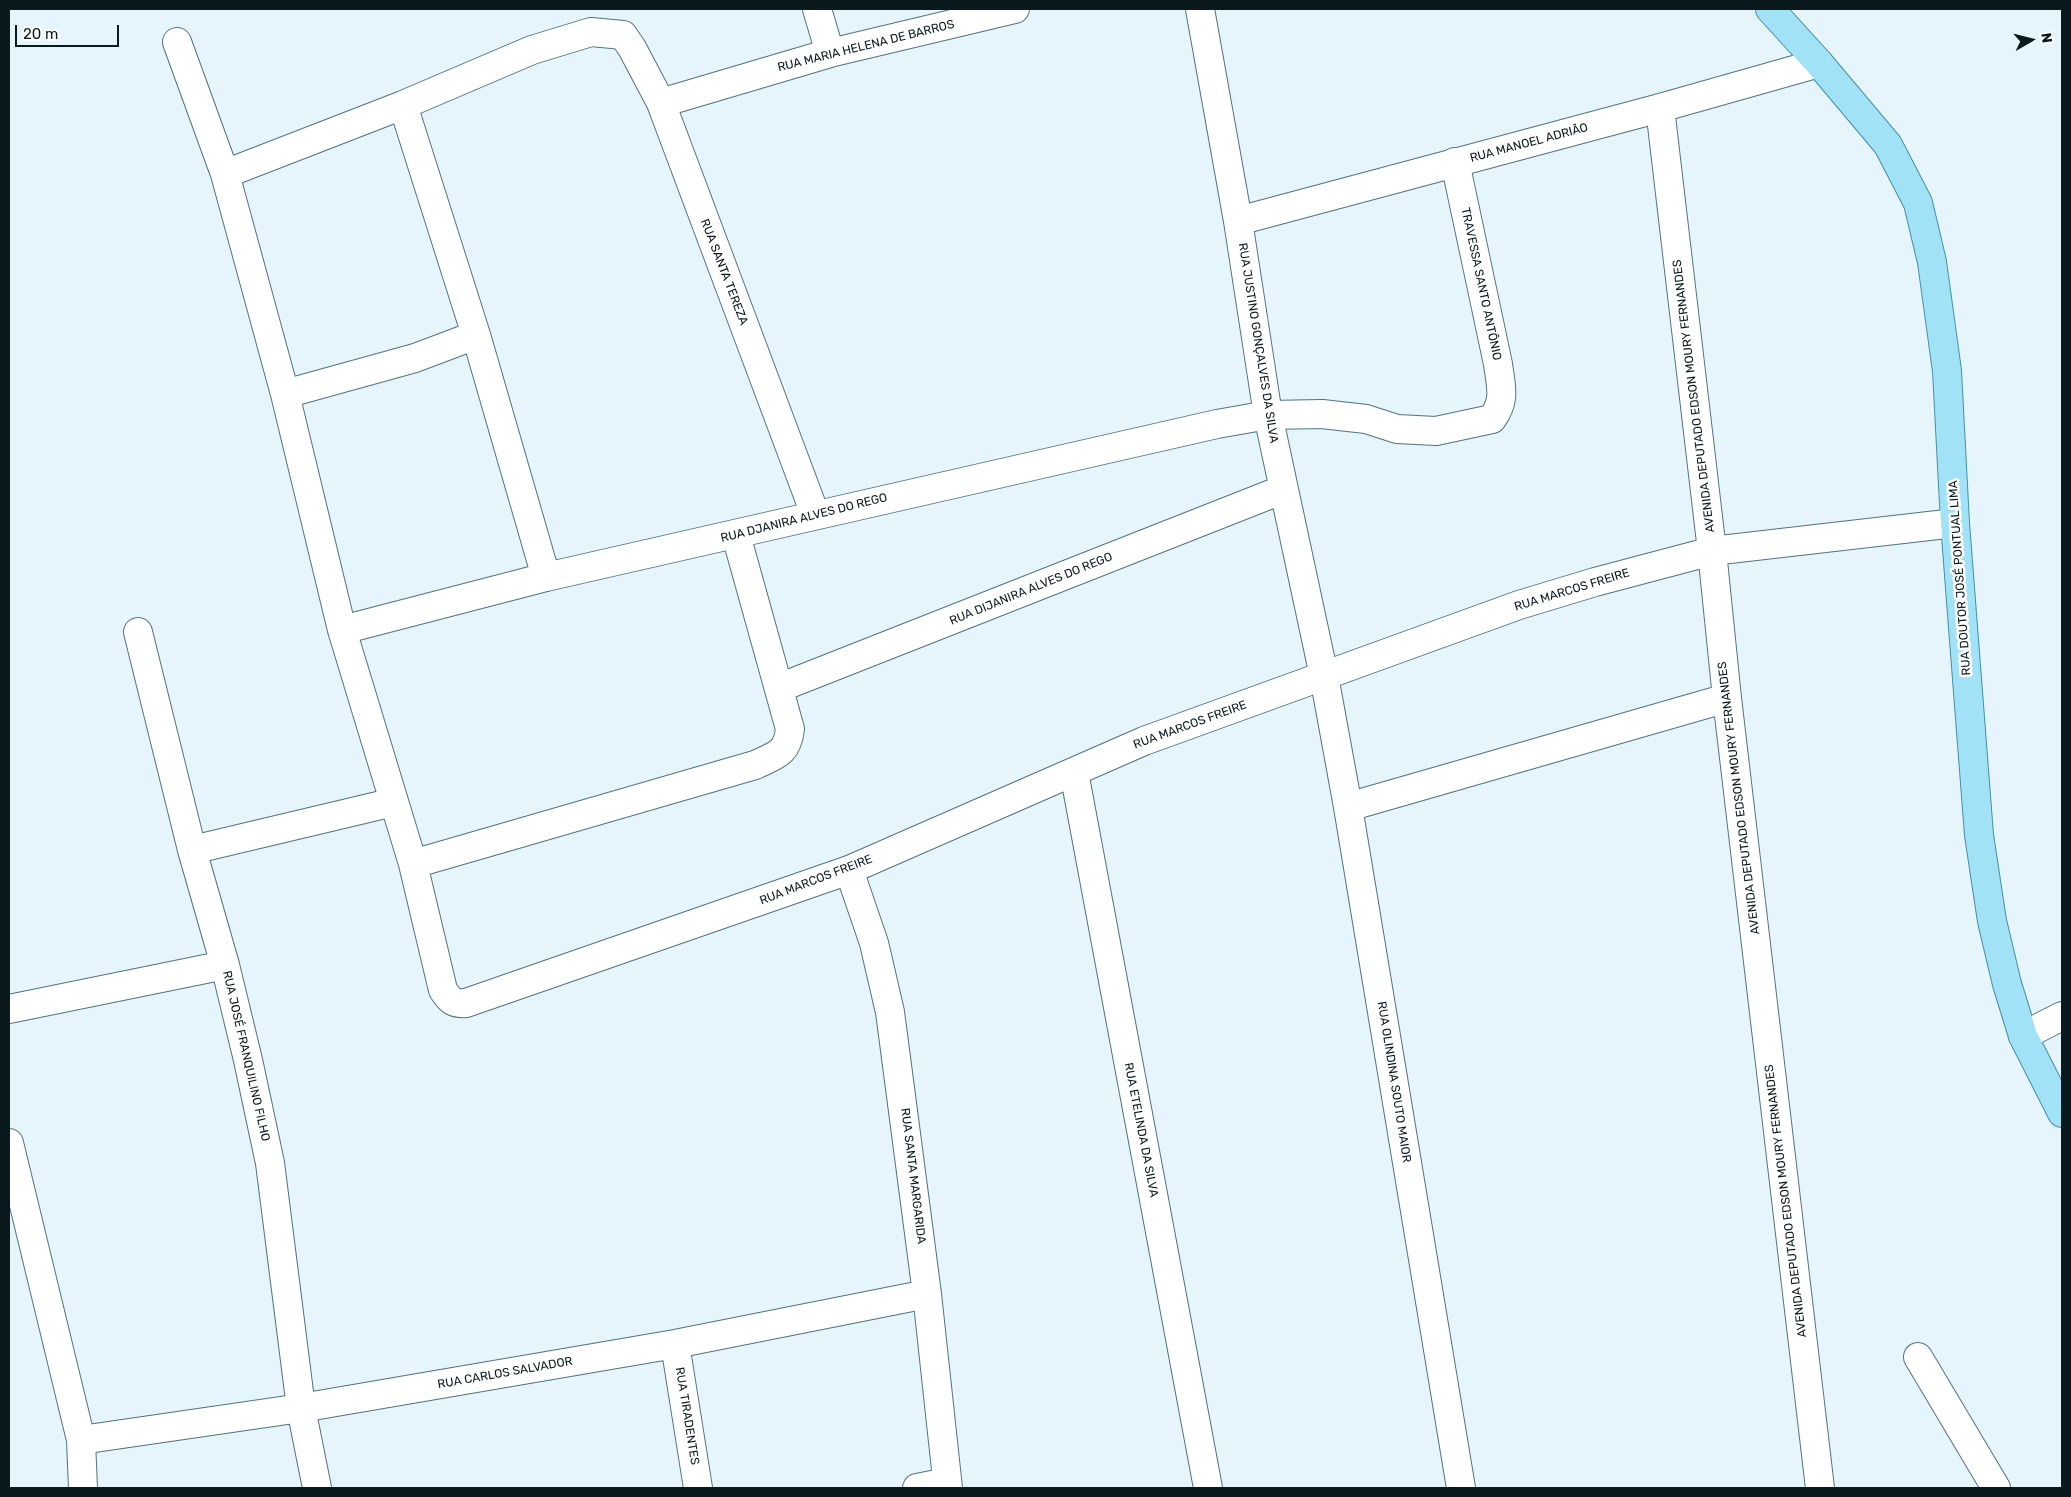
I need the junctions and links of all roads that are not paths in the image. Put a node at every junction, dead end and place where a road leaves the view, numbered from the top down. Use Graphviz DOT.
graph roads {
  1 [pos="817,9"];
  2 [pos="1015,9"];
  3 [pos="1200,9"];
  4 [pos="1770,9"];
  5 [pos="177,42"];
  6 [pos="830,53"];
  7 [pos="1819,63"];
  8 [pos="661,103"];
  9 [pos="403,106"];
  10 [pos="1660,108"];
  11 [pos="1456,162"];
  12 [pos="225,174"];
  13 [pos="1238,221"];
  14 [pos="476,335"];
  15 [pos="285,394"];
  16 [pos="1500,407"];
  17 [pos="1268,415"];
  18 [pos="1284,489"];
  19 [pos="815,514"];
  20 [pos="1955,523"];
  21 [pos="736,535"];
  22 [pos="1712,551"];
  23 [pos="546,577"];
  24 [pos="342,630"];
  25 [pos="138,632"];
  26 [pos="1324,676"];
  27 [pos="779,688"];
  28 [pos="1726,698"];
  29 [pos="1074,772"];
  30 [pos="394,802"];
  31 [pos="1348,807"];
  32 [pos="192,850"];
  33 [pos="412,864"];
  34 [pos="849,870"];
  35 [pos="225,965"];
  36 [pos="9,1009"];
  37 [pos="2062,1016"];
  38 [pos="2023,1036"];
  39 [pos="2062,1113"];
  40 [pos="9,1143"];
  41 [pos="927,1294"];
  42 [pos="675,1344"];
  43 [pos="1918,1357"];
  44 [pos="301,1408"];
  45 [pos="81,1440"];
  46 [pos="948,1485"];
  47 [pos="83,1488"];
  48 [pos="317,1488"];
  49 [pos="698,1488"];
  50 [pos="917,1488"];
  51 [pos="1208,1488"];
  52 [pos="1461,1488"];
  53 [pos="1820,1488"];
  54 [pos="1996,1488"];
  1 -- 6 [label="street"];
  2 -- 6 [label="street, RUA MARIA HELENA DE BARROS"];
  3 -- 13 [label="street, RUA JUSTINO GONÇALVES DA SILVA"];
  4 -- 7 [label="main road, RUA DOUTOR JOSÉ PONTUAL LIMA"];
  5 -- 12 [label="street"];
  6 -- 8 [label="street, RUA MARIA HELENA DE BARROS"];
  7 -- 10 [label="street, RUA MANOEL ADRIÃO"];
  7 -- 20 [label="main road, RUA DOUTOR JOSÉ PONTUAL LIMA"];
  8 -- 9 [label="street, RUA SANTA TEREZA"];
  8 -- 19 [label="street, RUA SANTA TEREZA"];
  9 -- 12 [label="street"];
  9 -- 14 [label="street"];
  10 -- 11 [label="street, RUA MANOEL ADRIÃO"];
  10 -- 22 [label="street, AVENIDA DEPUTADO EDSON MOURY FERNANDES"];
  11 -- 13 [label="street, RUA MANOEL ADRIÃO"];
  11 -- 16 [label="street, TRAVESSA SANTO ANTÔNIO"];
  12 -- 15 [label="street"];
  13 -- 17 [label="street, RUA JUSTINO GONÇALVES DA SILVA"];
  14 -- 15 [label="street"];
  14 -- 23 [label="street"];
  15 -- 24 [label="street"];
  16 -- 17 [label="street, RUA DJANIRA ALVES DO REGO"];
  17 -- 18 [label="street, RUA JUSTINO GONÇALVES DA SILVA"];
  17 -- 19 [label="street, RUA DJANIRA ALVES DO REGO"];
  18 -- 26 [label="street, RUA JUSTINO GONÇALVES DA SILVA"];
  18 -- 27 [label="street, RUA DIJANIRA ALVES DO REGO"];
  19 -- 21 [label="street, RUA DJANIRA ALVES DO REGO"];
  20 -- 22 [label="street, RUA MARCOS FREIRE"];
  20 -- 38 [label="main road, RUA DOUTOR JOSÉ PONTUAL LIMA"];
  21 -- 23 [label="street, RUA DJANIRA ALVES DO REGO"];
  21 -- 27 [label="street"];
  22 -- 26 [label="street, RUA MARCOS FREIRE"];
  22 -- 28 [label="street, AVENIDA DEPUTADO EDSON MOURY FERNANDES"];
  23 -- 24 [label="street, RUA DJANIRA ALVES DO REGO"];
  24 -- 30 [label="street"];
  25 -- 32 [label="street, RUA JOSÉ FRANQUILINO FILHO"];
  26 -- 29 [label="street, RUA MARCOS FREIRE"];
  26 -- 31 [label="street, RUA OLINDINA SOUTO MAIOR"];
  27 -- 33 [label="street"];
  28 -- 31 [label="street"];
  28 -- 53 [label="street, AVENIDA DEPUTADO EDSON MOURY FERNANDES"];
  29 -- 34 [label="street, RUA MARCOS FREIRE"];
  29 -- 51 [label="street, RUA ETELINDA DA SILVA"];
  30 -- 32 [label="street"];
  30 -- 33 [label="street"];
  31 -- 52 [label="street, RUA OLINDINA SOUTO MAIOR"];
  32 -- 35 [label="street, RUA JOSÉ FRANQUILINO FILHO"];
  33 -- 34 [label="street, RUA MARCOS FREIRE"];
  34 -- 41 [label="street, RUA SANTA MARGARIDA"];
  35 -- 36 [label="street"];
  35 -- 44 [label="street, RUA JOSÉ FRANQUILINO FILHO"];
  37 -- 38 [label="street"];
  38 -- 39 [label="main road, RUA DOUTOR JOSÉ PONTUAL LIMA"];
  40 -- 45 [label="street"];
  41 -- 42 [label="street, RUA CARLOS SALVADOR"];
  41 -- 46 [label="street, RUA SANTA MARGARIDA"];
  42 -- 44 [label="street, RUA CARLOS SALVADOR"];
  42 -- 49 [label="street, RUA TIRADENTES"];
  43 -- 54 [label="street"];
  44 -- 45 [label="street, RUA CARLOS SALVADOR"];
  44 -- 48 [label="street, RUA JOSÉ FRANQUILINO FILHO"];
  45 -- 47 [label="street"];
  46 -- 50 [label="street"];
}
